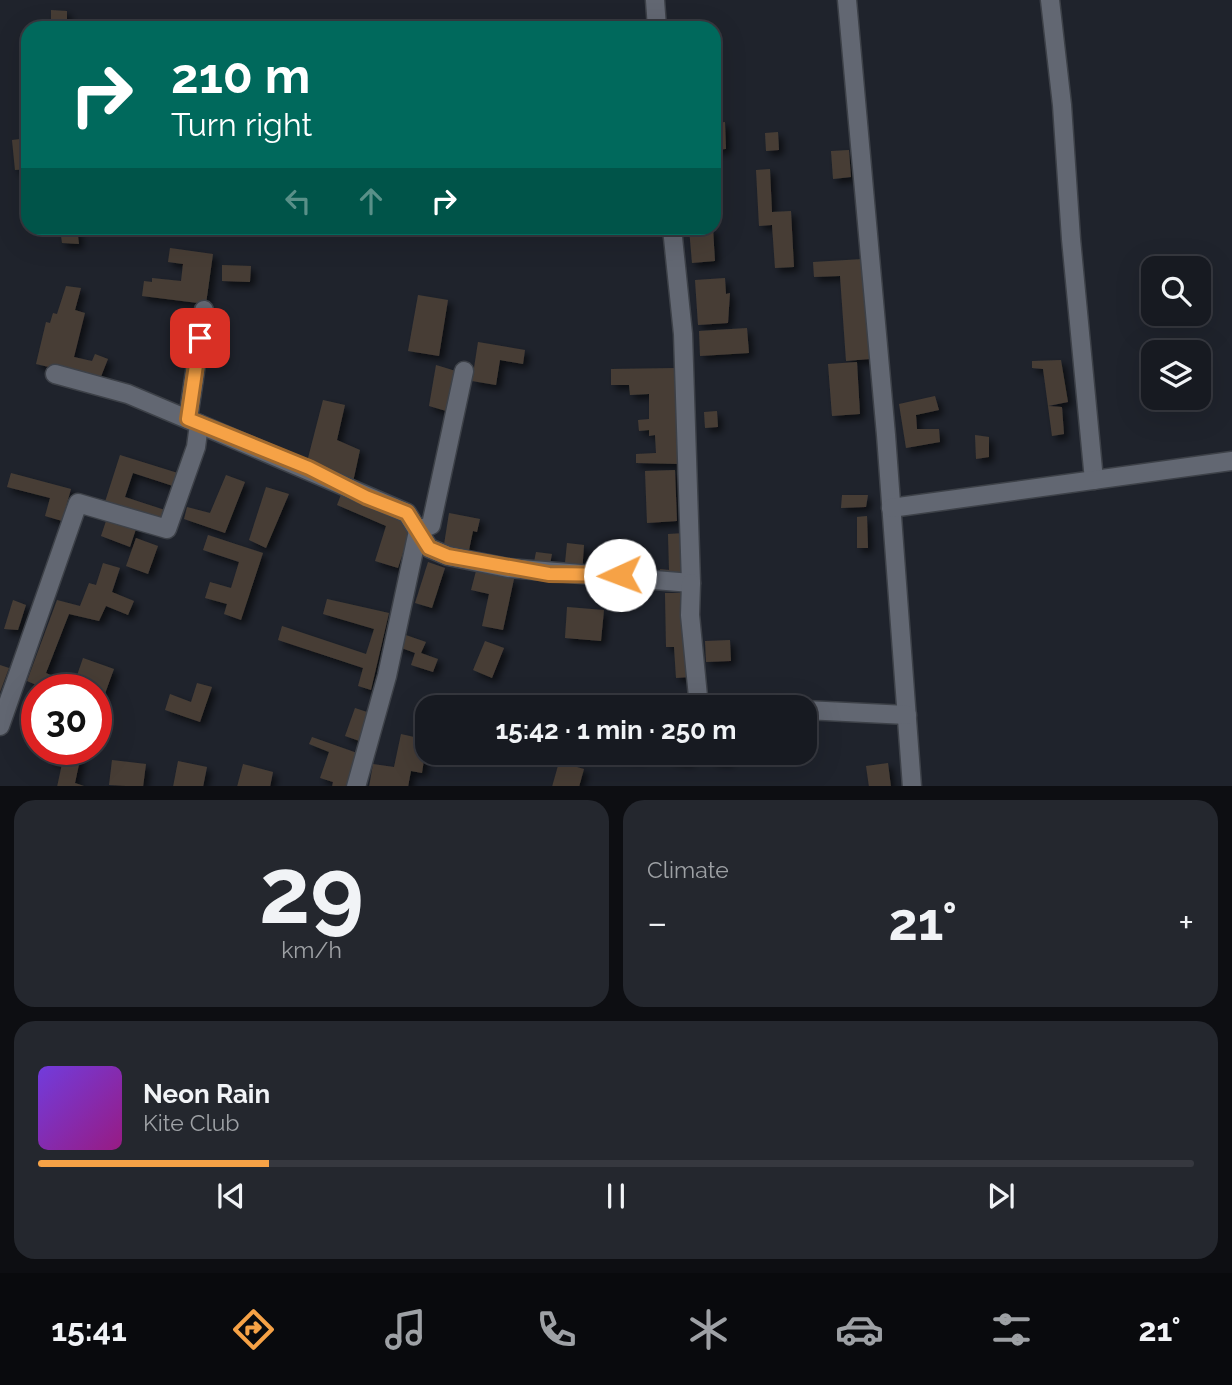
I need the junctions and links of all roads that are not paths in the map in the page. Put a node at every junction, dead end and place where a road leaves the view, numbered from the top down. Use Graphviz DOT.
graph roads {
  1 [pos="655,0"];
  2 [pos="847,0"];
  3 [pos="1050,0"];
  4 [pos="656,21"];
  5 [pos="673,235"];
  6 [pos="204,310"];
  7 [pos="464,371"];
  8 [pos="55,374"];
  9 [pos="194,421"];
  10 [pos="1232,461"];
  11 [pos="1094,480"];
  12 [pos="891,508"];
  13 [pos="418,531"];
  14 [pos="691,583"];
  15 [pos="698,695"];
  16 [pos="817,711"];
  17 [pos="907,715"];
  18 [pos="0,726"];
  19 [pos="356,786"];
  20 [pos="912,786"];
  1 -- 4 [label="street"];
  2 -- 12 [label="street"];
  3 -- 11 [label="street"];
  5 -- 14 [label="street"];
  6 -- 9 [label="street"];
  7 -- 13 [label="street"];
  8 -- 9 [label="street"];
  9 -- 13 [label="street"];
  9 -- 18 [label="street"];
  10 -- 11 [label="street"];
  11 -- 12 [label="street"];
  12 -- 17 [label="street"];
  13 -- 14 [label="street"];
  13 -- 19 [label="street"];
  14 -- 15 [label="street"];
  16 -- 17 [label="street"];
  17 -- 20 [label="street"];
}
